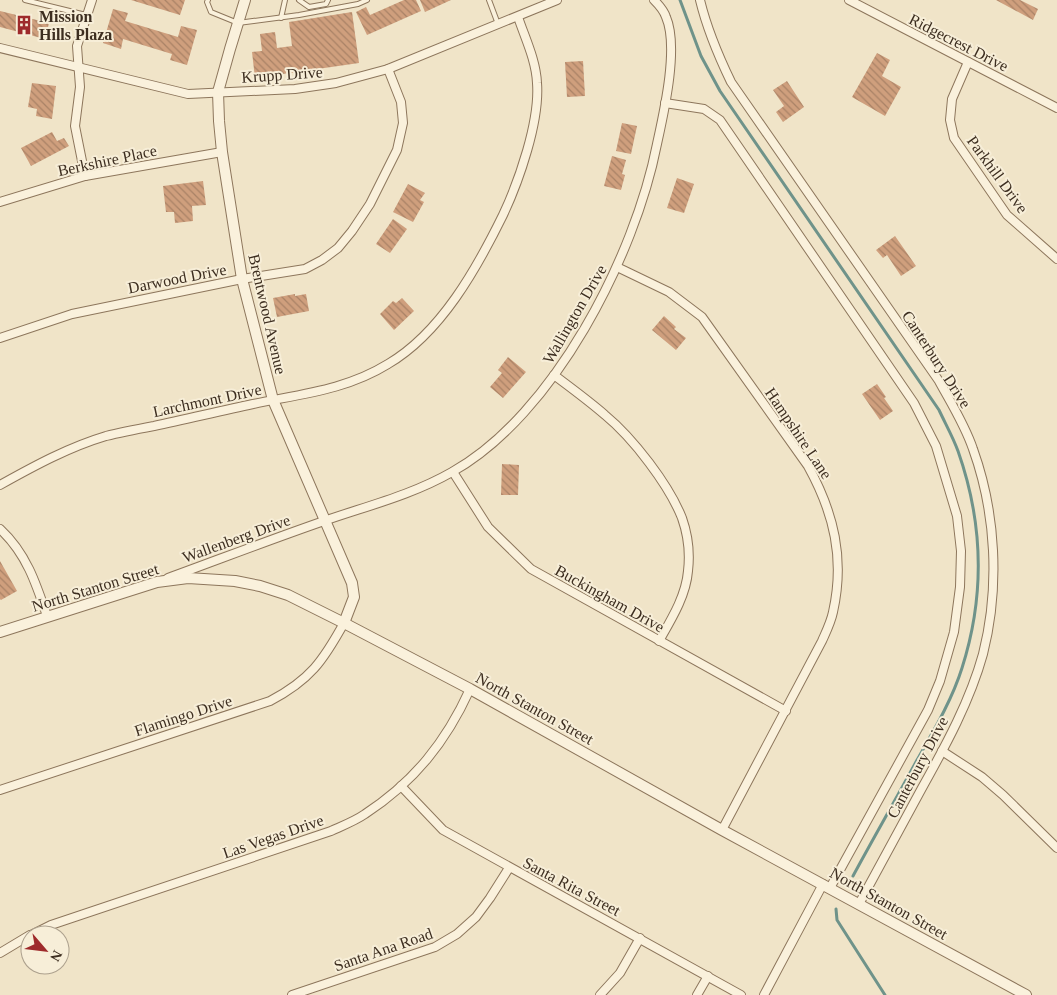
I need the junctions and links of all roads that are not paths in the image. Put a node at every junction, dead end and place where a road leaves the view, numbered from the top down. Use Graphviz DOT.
graph roads {
  1 [pos="25,0"];
  2 [pos="92,0"];
  3 [pos="245,0"];
  4 [pos="285,0"];
  5 [pos="299,0"];
  6 [pos="328,0"];
  7 [pos="340,0"];
  8 [pos="367,0"];
  9 [pos="489,0"];
  10 [pos="556,0"];
  11 [pos="654,0"];
  12 [pos="700,0"];
  13 [pos="848,0"];
  14 [pos="207,1"];
  15 [pos="342,7"];
  16 [pos="86,15"];
  17 [pos="518,17"];
  18 [pos="281,18"];
  19 [pos="238,23"];
  20 [pos="498,24"];
  21 [pos="0,48"];
  22 [pos="968,62"];
  23 [pos="78,67"];
  24 [pos="388,69"];
  25 [pos="218,92"];
  26 [pos="665,102"];
  27 [pos="1057,108"];
  28 [pos="222,152"];
  29 [pos="85,176"];
  30 [pos="0,202"];
  31 [pos="1057,258"];
  32 [pos="617,267"];
  33 [pos="242,279"];
  34 [pos="0,338"];
  35 [pos="554,376"];
  36 [pos="274,400"];
  37 [pos="453,472"];
  38 [pos="0,486"];
  39 [pos="325,520"];
  40 [pos="0,529"];
  41 [pos="157,582"];
  42 [pos="48,616"];
  43 [pos="344,622"];
  44 [pos="0,632"];
  45 [pos="659,642"];
  46 [pos="470,689"];
  47 [pos="786,711"];
  48 [pos="942,751"];
  49 [pos="401,786"];
  50 [pos="0,790"];
  51 [pos="722,830"];
  52 [pos="1057,848"];
  53 [pos="509,868"];
  54 [pos="826,886"];
  55 [pos="859,904"];
  56 [pos="52,925"];
  57 [pos="640,938"];
  58 [pos="20,941"];
  59 [pos="0,953"];
  60 [pos="708,976"];
  61 [pos="292,995"];
  62 [pos="600,995"];
  63 [pos="697,995"];
  64 [pos="741,995"];
  65 [pos="764,995"];
  66 [pos="1026,995"];
  1 -- 16 [label="lane"];
  2 -- 16 [label="street"];
  3 -- 19 [label="street, Brentwood Avenue"];
  4 -- 18 [label="lane"];
  5 -- 6 [label="lane"];
  7 -- 15 [label="lane"];
  8 -- 15 [label="lane"];
  9 -- 20 [label="lane"];
  10 -- 17 [label="street, Krupp Drive"];
  11 -- 26 [label="street, Wallington Drive"];
  12 -- 48 [label="street, Canterbury Drive"];
  13 -- 22 [label="street, Ridgecrest Drive"];
  14 -- 19 [label="lane"];
  15 -- 18 [label="lane"];
  16 -- 23 [label="street"];
  17 -- 20 [label="street, Krupp Drive"];
  17 -- 36 [label="street, Larchmont Drive"];
  18 -- 19 [label="lane"];
  19 -- 25 [label="street, Brentwood Avenue"];
  20 -- 24 [label="street, Krupp Drive"];
  21 -- 23 [label="street, Krupp Drive"];
  22 -- 27 [label="street, Ridgecrest Drive"];
  22 -- 31 [label="street, Parkhill Drive"];
  23 -- 25 [label="street, Krupp Drive"];
  23 -- 29 [label="street"];
  24 -- 25 [label="street, Krupp Drive"];
  24 -- 33 [label="street, Darwood Drive"];
  25 -- 28 [label="street, Brentwood Avenue"];
  26 -- 32 [label="street, Wallington Drive"];
  26 -- 54 [label="street, Canterbury Drive"];
  28 -- 29 [label="street, Berkshire Place"];
  28 -- 33 [label="street, Brentwood Avenue"];
  29 -- 30 [label="street, Berkshire Place"];
  32 -- 35 [label="street, Wallington Drive"];
  32 -- 47 [label="street, Hampshire Lane"];
  33 -- 34 [label="street, Darwood Drive"];
  33 -- 36 [label="street, Brentwood Avenue"];
  35 -- 37 [label="street, Wallington Drive"];
  35 -- 45 [label="street"];
  36 -- 38 [label="street, Larchmont Drive"];
  36 -- 39 [label="street, Brentwood Avenue"];
  37 -- 39 [label="street, Wallington Drive"];
  37 -- 45 [label="street, Buckingham Drive"];
  39 -- 41 [label="street, Wallenberg Drive"];
  39 -- 43 [label="street, Brentwood Avenue"];
  40 -- 42 [label="street"];
  41 -- 42 [label="street, North Stanton Street"];
  41 -- 43 [label="street, North Stanton Street"];
  42 -- 44 [label="street, North Stanton Street"];
  43 -- 46 [label="street, North Stanton Street"];
  43 -- 50 [label="street, Flamingo Drive"];
  45 -- 47 [label="street, Buckingham Drive"];
  46 -- 49 [label="street, Las Vegas Drive"];
  46 -- 51 [label="street, North Stanton Street"];
  47 -- 51 [label="street, Hampshire Lane"];
  48 -- 52 [label="street"];
  48 -- 55 [label="street, Canterbury Drive"];
  49 -- 53 [label="street, Santa Rita Street"];
  49 -- 56 [label="street, Las Vegas Drive"];
  51 -- 54 [label="street, North Stanton Street"];
  53 -- 57 [label="street, Santa Rita Street"];
  53 -- 61 [label="street, Santa Ana Road"];
  54 -- 55 [label="street, North Stanton Street"];
  54 -- 65 [label="street, Canterbury Drive"];
  55 -- 66 [label="street, North Stanton Street"];
  57 -- 60 [label="street, Santa Rita Street"];
  57 -- 62 [label="street"];
  58 -- 59 [label="street, Las Vegas Drive"];
  60 -- 63 [label="street"];
  60 -- 64 [label="street, Santa Rita Street"];
}
